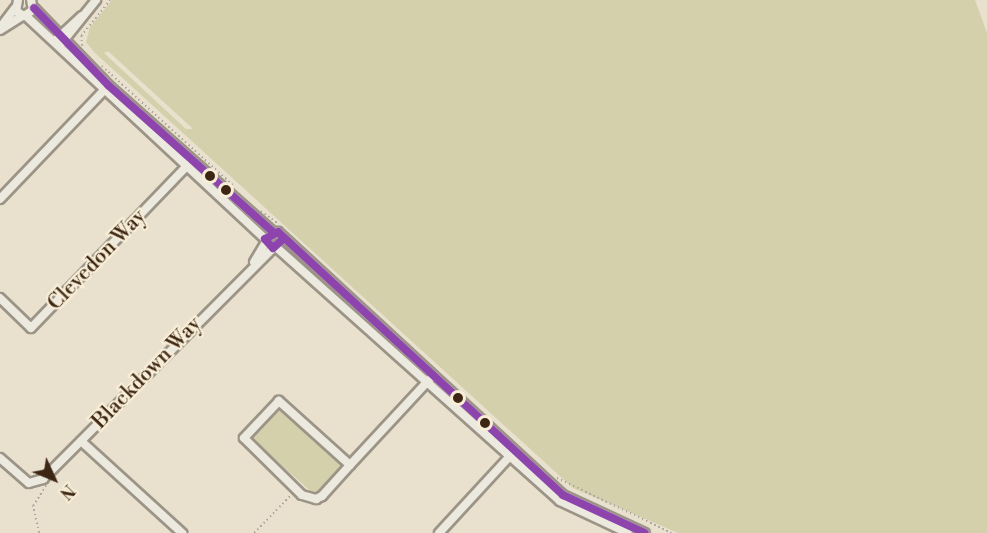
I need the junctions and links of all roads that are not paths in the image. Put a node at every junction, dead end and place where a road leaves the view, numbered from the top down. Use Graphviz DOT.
graph roads {
  1 [pos="96,0"];
  2 [pos="16,2"];
  3 [pos="32,4"];
  4 [pos="24,16"];
  5 [pos="0,29"];
  6 [pos="59,42"];
  7 [pos="106,88"];
  8 [pos="190,163"];
  9 [pos="0,199"];
  10 [pos="272,231"];
  11 [pos="266,240"];
  12 [pos="277,245"];
  13 [pos="251,266"];
  14 [pos="0,298"];
  15 [pos="429,379"];
  16 [pos="81,441"];
  17 [pos="511,454"];
  18 [pos="0,458"];
  19 [pos="350,465"];
  20 [pos="182,533"];
  21 [pos="439,533"];
  22 [pos="628,533"];
  23 [pos="645,533"];
  1 -- 6 [label="street"];
  2 -- 4 [label="street"];
  2 -- 5 [label="street"];
  3 -- 4 [label="street"];
  3 -- 6 [label="street"];
  4 -- 5 [label="street"];
  4 -- 6 [label="street"];
  6 -- 7 [label="street"];
  7 -- 8 [label="street"];
  7 -- 9 [label="street"];
  8 -- 10 [label="street"];
  8 -- 11 [label="street"];
  8 -- 14 [label="street, Clevedon Way"];
  10 -- 11 [label="street, Blackdown Way"];
  10 -- 12 [label="street"];
  11 -- 12 [label="street"];
  11 -- 13 [label="street, Blackdown Way"];
  12 -- 13 [label="street, Blackdown Way"];
  12 -- 15 [label="street"];
  13 -- 16 [label="street, Blackdown Way"];
  15 -- 17 [label="street"];
  15 -- 19 [label="street"];
  16 -- 18 [label="street, Blackdown Way"];
  16 -- 20 [label="street"];
  17 -- 21 [label="street"];
  17 -- 22 [label="street"];
  17 -- 23 [label="street"];
  19 -- 19 [label="street"];
}
